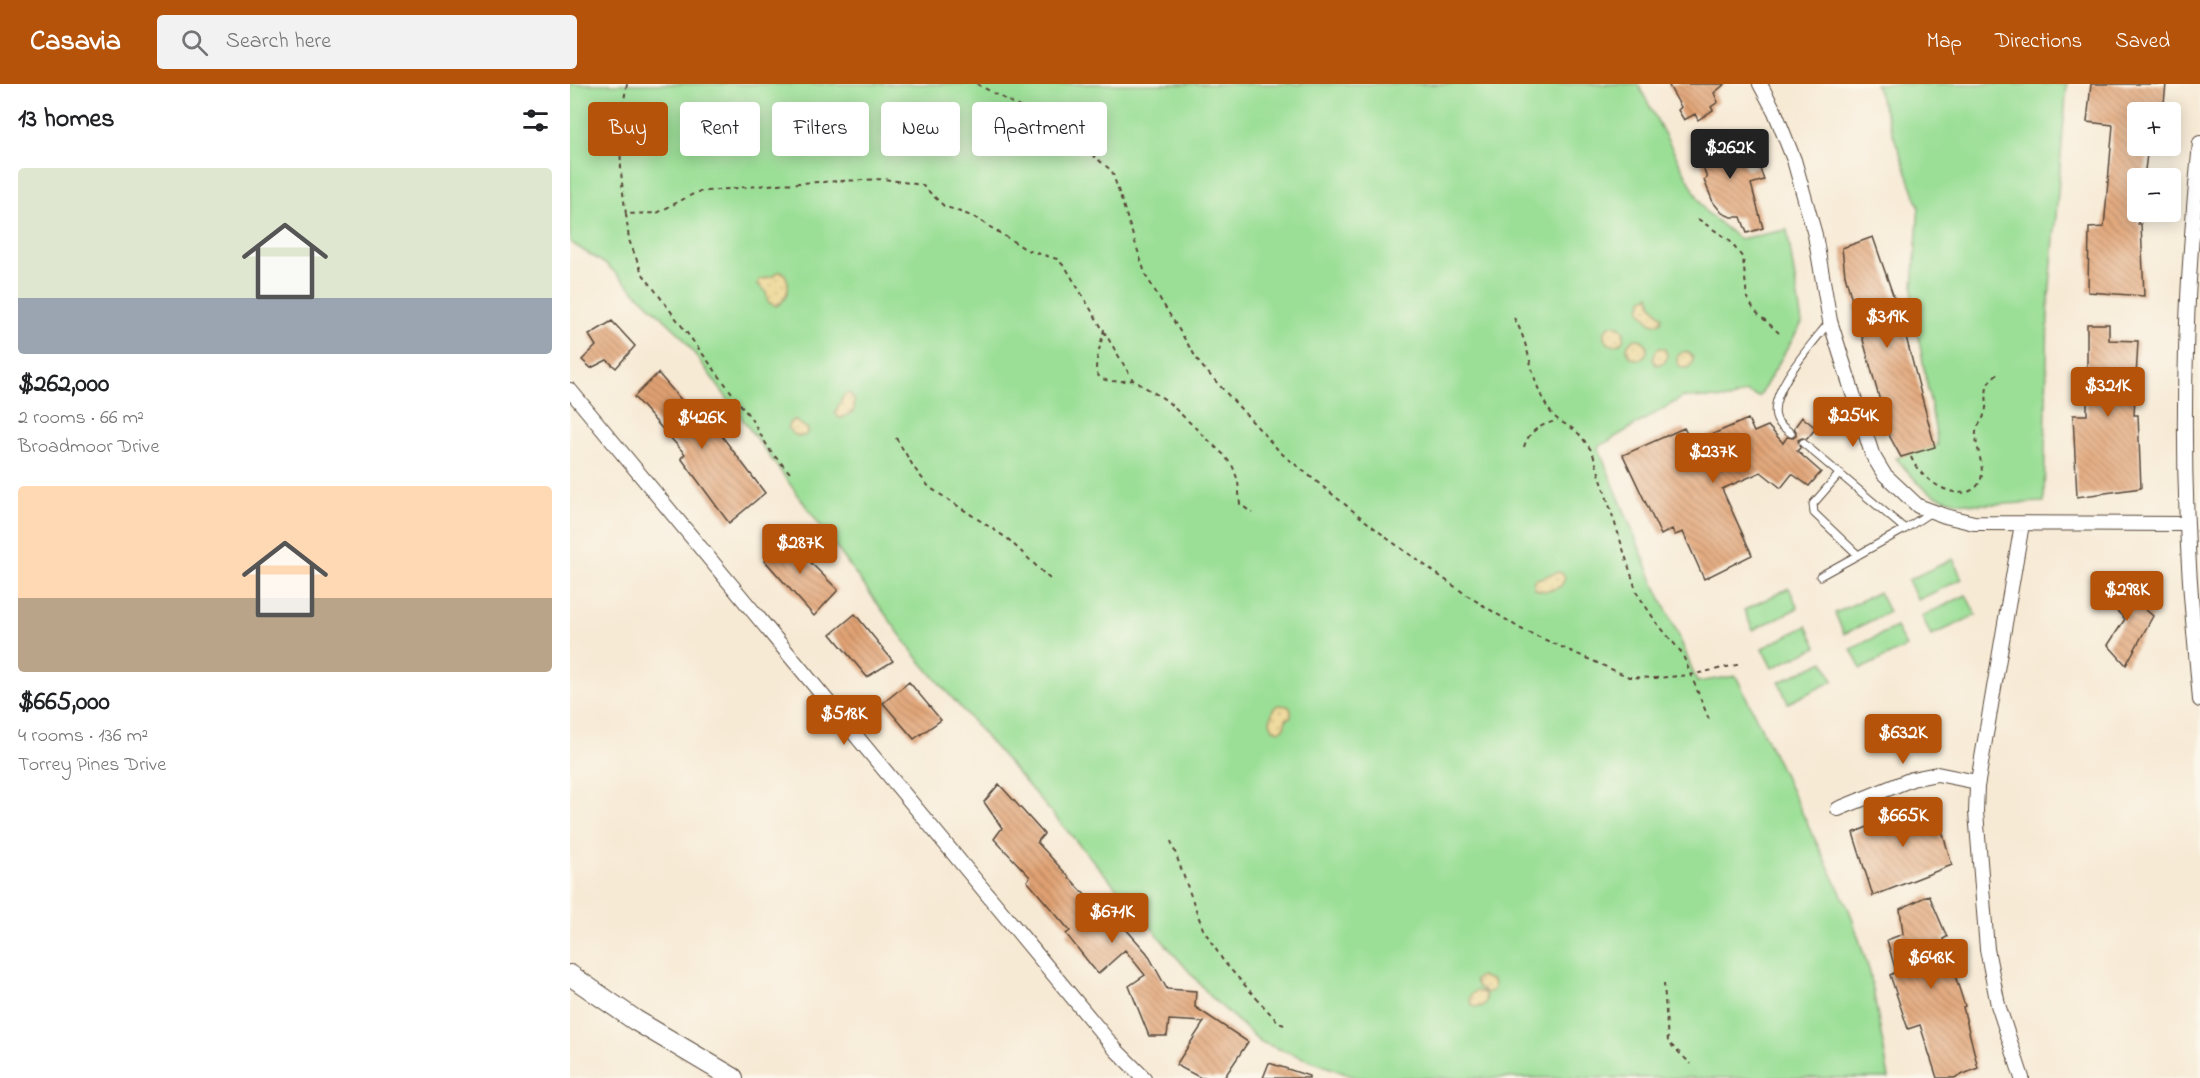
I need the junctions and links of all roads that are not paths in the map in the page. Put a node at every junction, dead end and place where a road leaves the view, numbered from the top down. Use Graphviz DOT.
graph roads {
  1 [pos="1760,84"];
  2 [pos="2200,143"];
  3 [pos="1830,321"];
  4 [pos="570,390"];
  5 [pos="1791,433"];
  6 [pos="1803,443"];
  7 [pos="1840,473"];
  8 [pos="1931,512"];
  9 [pos="2022,524"];
  10 [pos="2187,524"];
  11 [pos="1905,529"];
  12 [pos="1858,555"];
  13 [pos="1820,576"];
  14 [pos="2200,700"];
  15 [pos="1977,782"];
  16 [pos="1838,809"];
  17 [pos="570,975"];
  18 [pos="733,1078"];
  19 [pos="1144,1078"];
  20 [pos="2022,1078"];
  1 -- 3 [label="street"];
  2 -- 10 [label="street"];
  3 -- 5 [label="lane"];
  3 -- 8 [label="street"];
  4 -- 19 [label="street"];
  6 -- 7 [label="lane"];
  7 -- 11 [label="lane"];
  7 -- 12 [label="lane"];
  8 -- 9 [label="street"];
  8 -- 11 [label="lane"];
  9 -- 10 [label="street"];
  9 -- 15 [label="street"];
  10 -- 14 [label="street"];
  11 -- 12 [label="lane"];
  12 -- 13 [label="lane"];
  15 -- 16 [label="street"];
  15 -- 20 [label="street"];
  17 -- 18 [label="street"];
}
